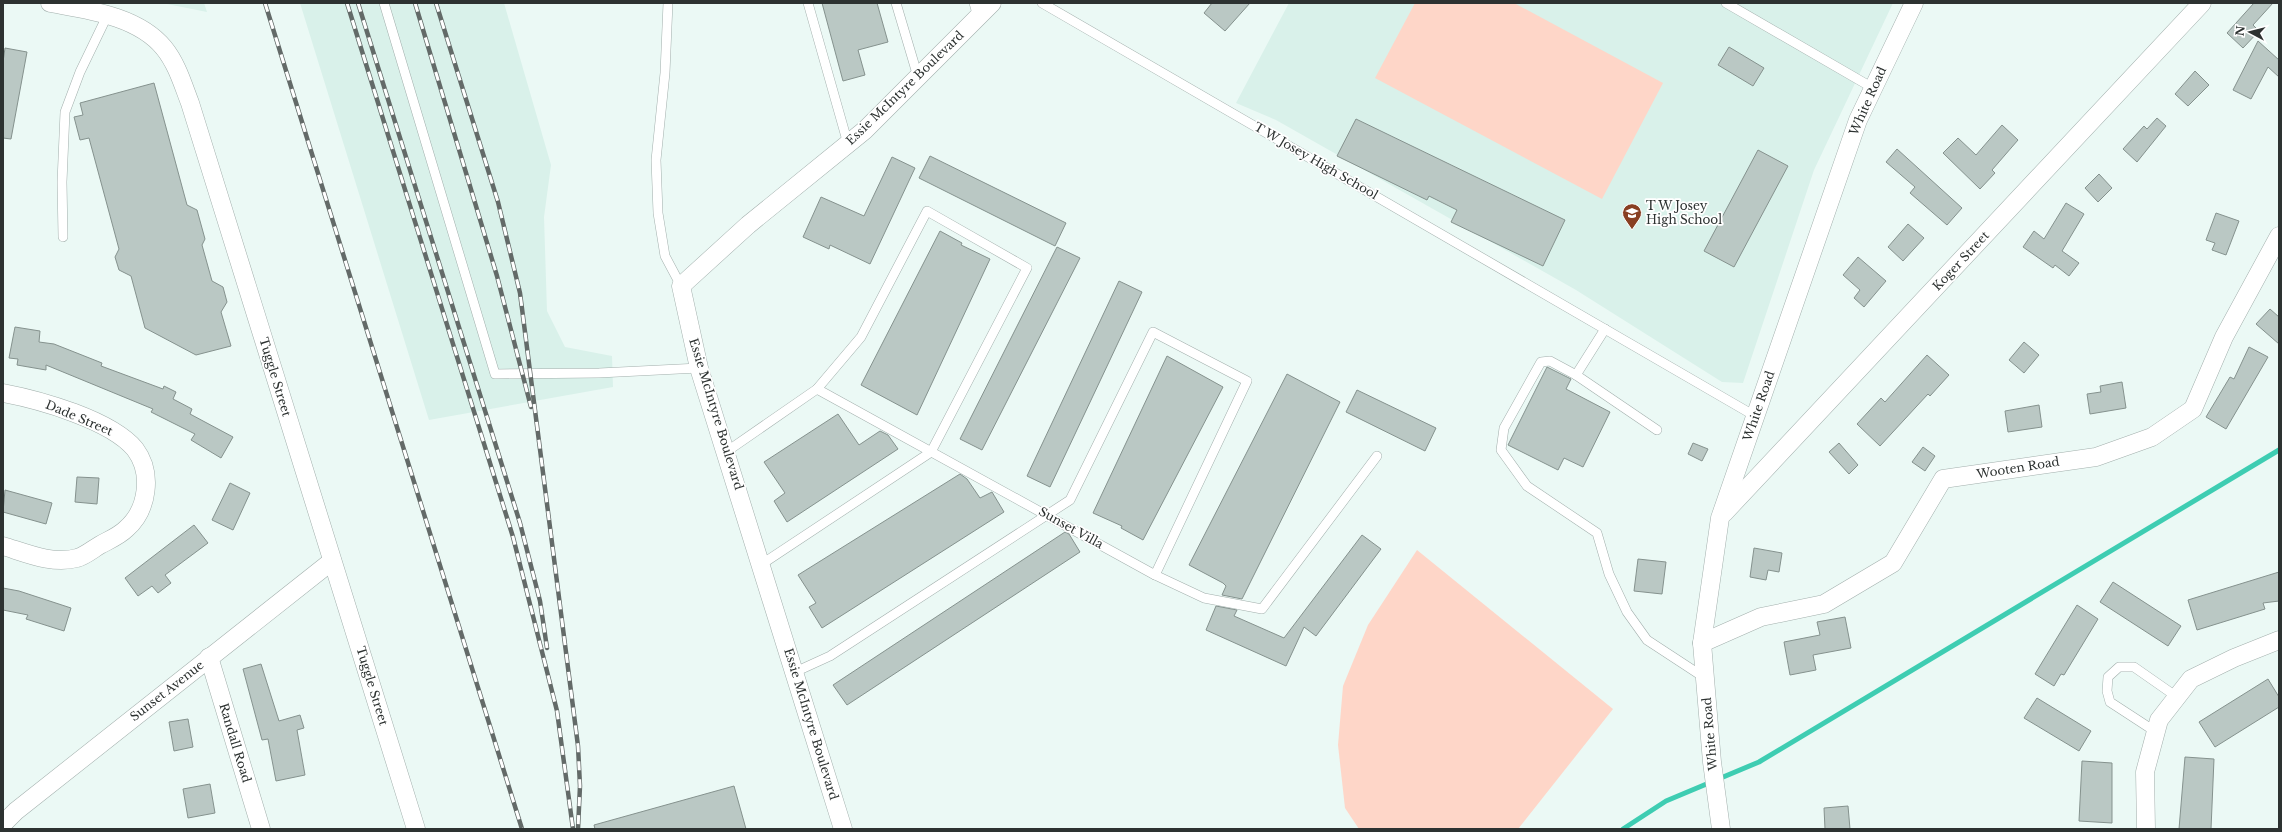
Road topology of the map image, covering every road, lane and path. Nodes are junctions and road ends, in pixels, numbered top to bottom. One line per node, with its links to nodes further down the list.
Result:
1 (50, 3): 12 (street, Tuggle Street)
2 (384, 3): 20 (lane)
3 (668, 3): 18 (lane)
4 (808, 3): 15 (lane)
5 (896, 3): 13 (lane)
6 (992, 3): 11 (street, Essie McIntyre Boulevard)
7 (1042, 3): 19 (lane, T W Josey High School)
8 (1726, 3): 14 (lane)
9 (1914, 3): 14 (street, White Road)
10 (2202, 3): 30 (street, Koger Street)
11 (976, 10): 13 (street, Essie McIntyre Boulevard)
12 (108, 14): 17 (lane); 32 (street, Tuggle Street)
13 (918, 76): 15 (street, Essie McIntyre Boulevard)
14 (1873, 88): 24 (street, White Road)
15 (848, 144): 18 (street, Essie McIntyre Boulevard)
16 (2279, 236): 36 (street, Wooten Road)
17 (63, 237)
18 (680, 286): 20 (street, Essie McIntyre Boulevard)
19 (1605, 329): 21 (lane); 24 (lane, T W Josey High School)
20 (699, 368): 26 (street, Essie McIntyre Boulevard)
21 (1576, 376): 25 (lane); 39 (lane)
22 (817, 389): 26 (lane); 27 (lane, Sunset Villa); 27 (lane)
23 (3, 393): 31 (street, Dade Street)
24 (1755, 416): 30 (street, White Road)
25 (1657, 430)
26 (726, 452): 33 (street, Essie McIntyre Boulevard)
27 (931, 452): 29 (lane, Sunset Villa); 33 (lane)
28 (1377, 456): 34 (lane, Sunset Villa)
29 (1048, 516): 34 (lane, Sunset Villa); 34 (lane); 38 (lane)
30 (1720, 518): 36 (street, White Road)
31 (3, 546)
32 (332, 561): 37 (street, Sunset Avenue); 44 (street, Tuggle Street)
33 (762, 564): 38 (street, Essie McIntyre Boulevard)
34 (1155, 574)
35 (2279, 640): 40 (street)
36 (1702, 643): 39 (street, White Road)
37 (210, 657): 42 (street, Sunset Avenue); 43 (street, Randall Road)
38 (795, 672): 45 (street, Essie McIntyre Boulevard)
39 (1705, 678): 46 (street, White Road)
40 (2177, 697): 41 (street); 41 (lane)
41 (2156, 732): 47 (street)
42 (3, 824)
43 (261, 829)
44 (416, 829)
45 (843, 829)
46 (1722, 829)
47 (2146, 829)

